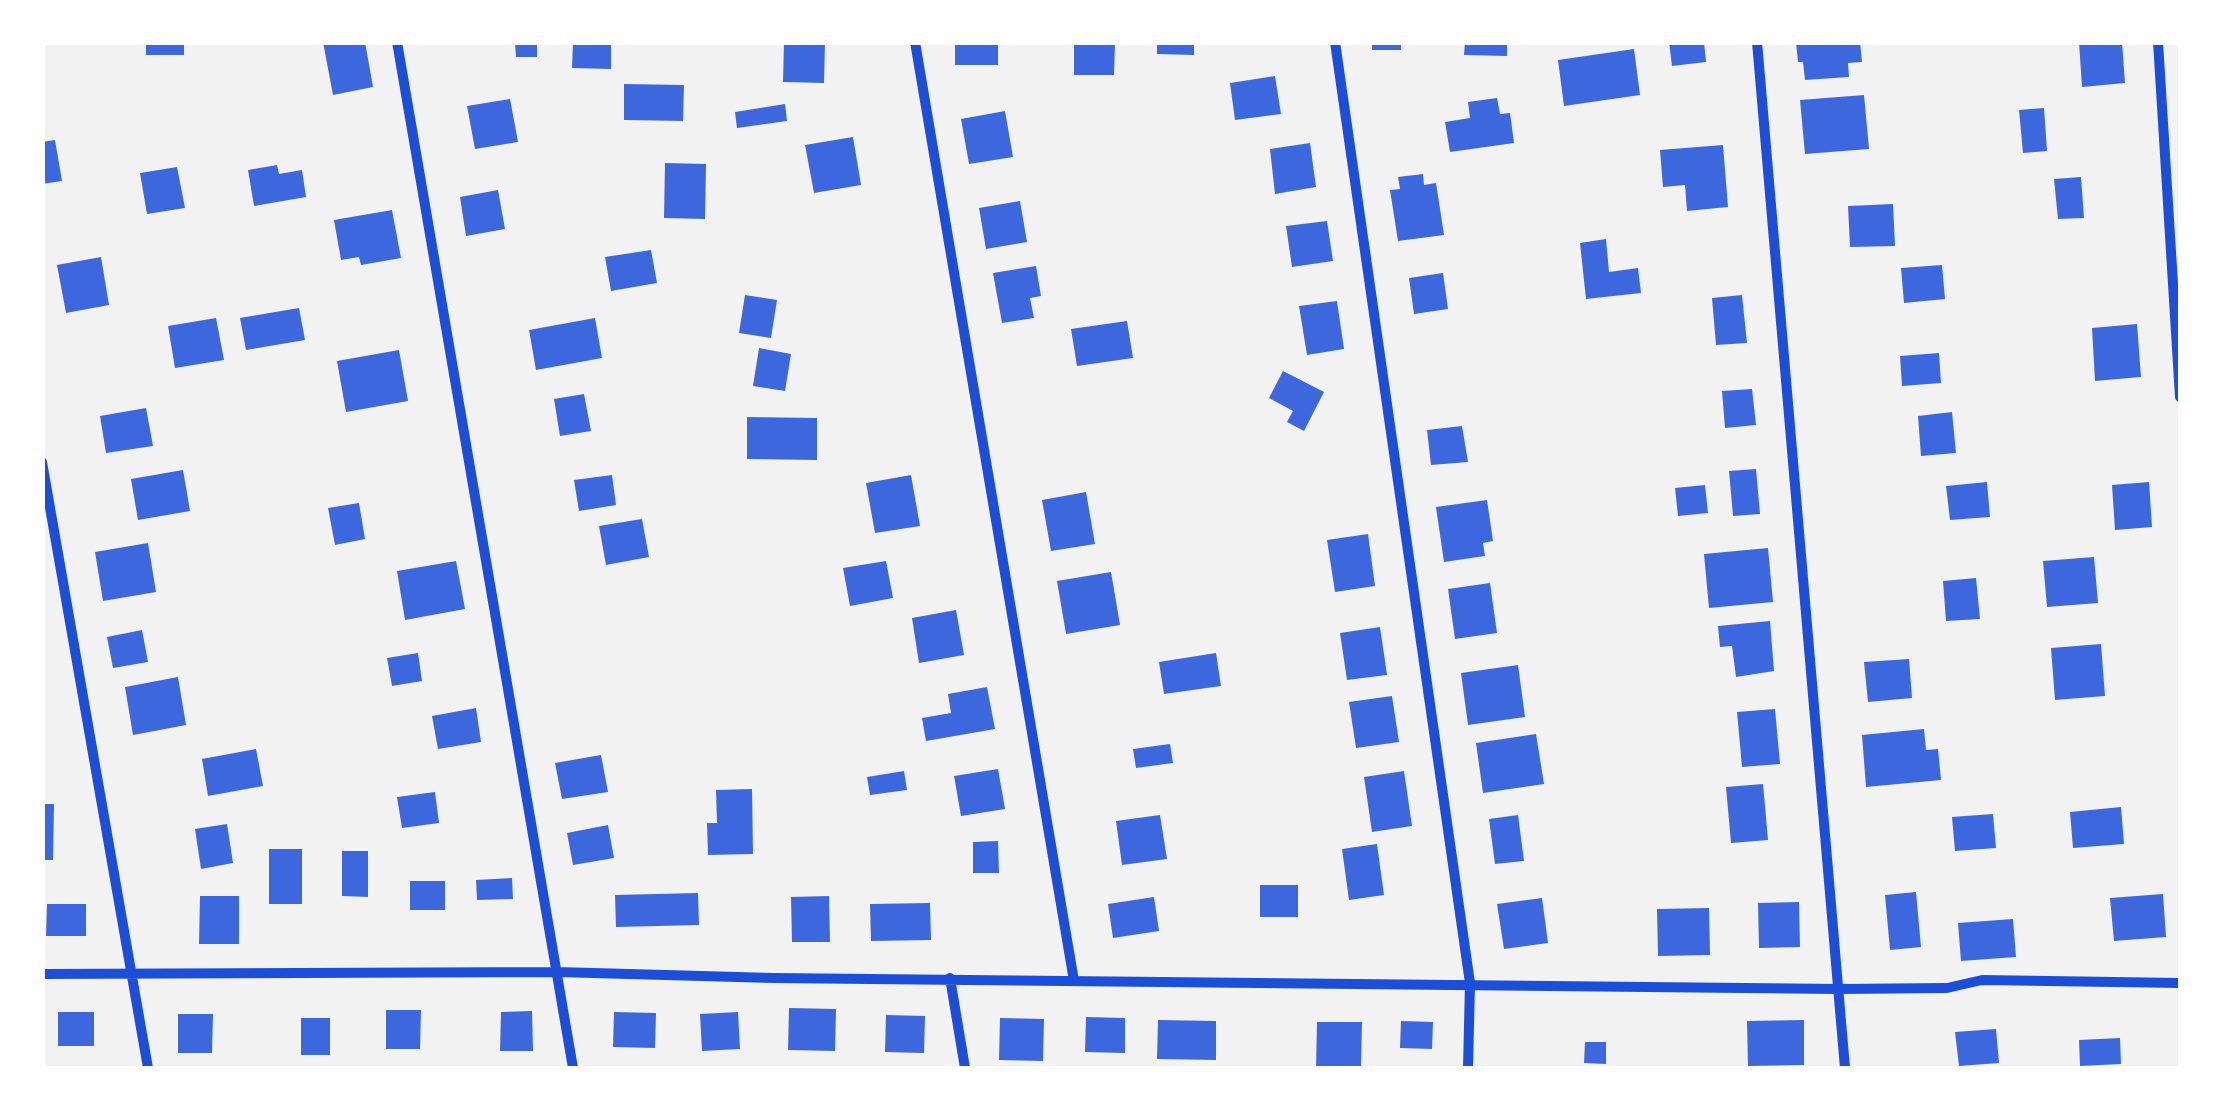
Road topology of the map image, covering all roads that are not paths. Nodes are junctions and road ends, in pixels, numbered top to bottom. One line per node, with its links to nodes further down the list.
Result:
1 (397, 42): 8 (street)
2 (915, 42): 12 (street)
3 (1335, 42): 13 (street)
4 (1758, 42): 15 (street)
5 (2158, 42): 6 (street)
6 (2180, 398)
7 (42, 462): 10 (street)
8 (557, 972): 10 (street); 11 (street); 17 (street)
9 (42, 974): 10 (street)
10 (131, 976): 16 (street)
11 (950, 978): 12 (street); 18 (street)
12 (1074, 980): 13 (street)
13 (1470, 982): 15 (street); 19 (street)
14 (2180, 983): 15 (street)
15 (1840, 989): 20 (street)
16 (148, 1068)
17 (573, 1068)
18 (965, 1068)
19 (1468, 1068)
20 (1846, 1068)

